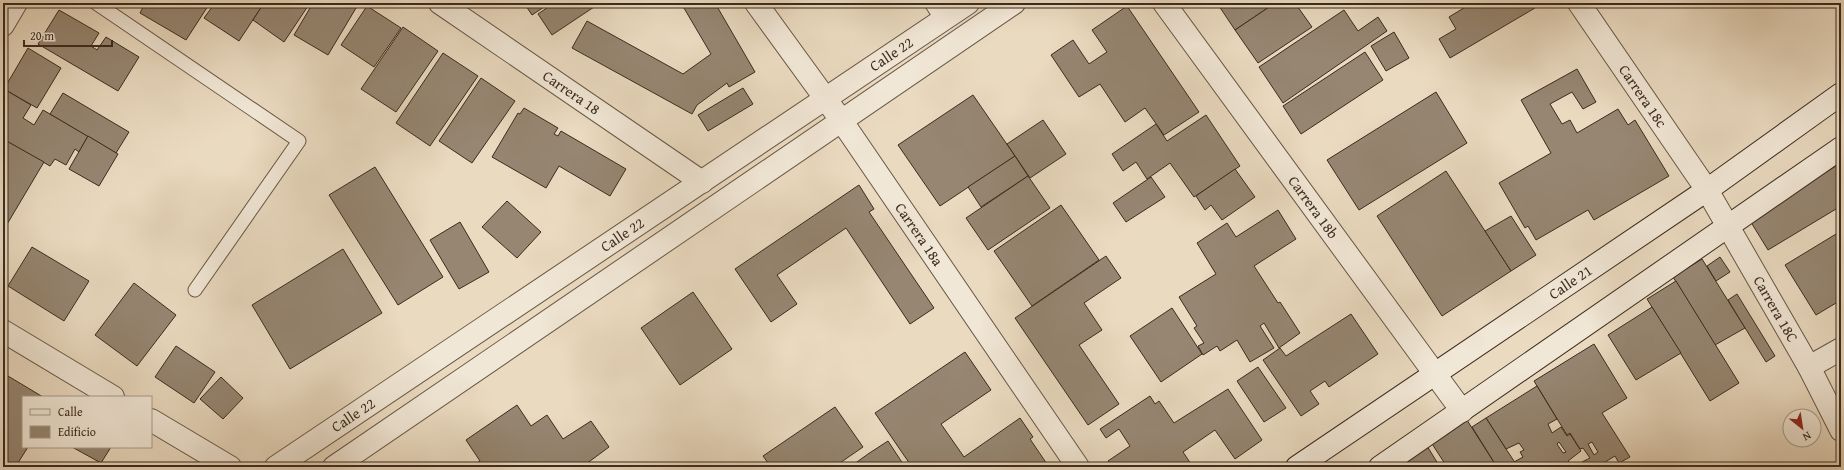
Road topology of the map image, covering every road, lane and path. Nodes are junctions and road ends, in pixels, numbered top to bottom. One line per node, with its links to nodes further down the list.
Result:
1 (16, 3): 10 (street)
2 (96, 3): 18 (lane)
3 (440, 3): 15 (street, Carrera 18)
4 (756, 3): 12 (street, Carrera 18a)
5 (968, 3): 9 (street, Calle 22)
6 (1014, 3): 13 (street, Calle 22)
7 (1164, 3): 22 (street, Carrera 18b)
8 (1579, 3): 16 (street, Carrera 18c)
9 (937, 12): 12 (street, Calle 22)
10 (3, 25)
11 (1841, 94): 16 (street, Calle 21)
12 (826, 99): 13 (street, Carrera 18a); 15 (street, Calle 22)
13 (841, 120): 29 (street, Calle 22); 30 (street, Carrera 18a)
14 (1841, 148): 17 (street)
15 (702, 182): 28 (street, Calle 22)
16 (1708, 190): 17 (street, Carrera 18C); 22 (street, Calle 21)
17 (1728, 226): 21 (street, Carrera 18C); 24 (street)
18 (195, 290)
19 (3, 332): 23 (street)
20 (1841, 349): 21 (street)
21 (1810, 368): 26 (street, Carrera 18C)
22 (1436, 374): 24 (street, Carrera 18b); 31 (street, Calle 21)
23 (111, 396)
24 (1462, 411): 32 (street)
25 (152, 421): 27 (street)
26 (1841, 430)
27 (230, 467)
28 (276, 467)
29 (334, 467)
30 (1078, 467)
31 (1297, 467)
32 (1380, 467)

